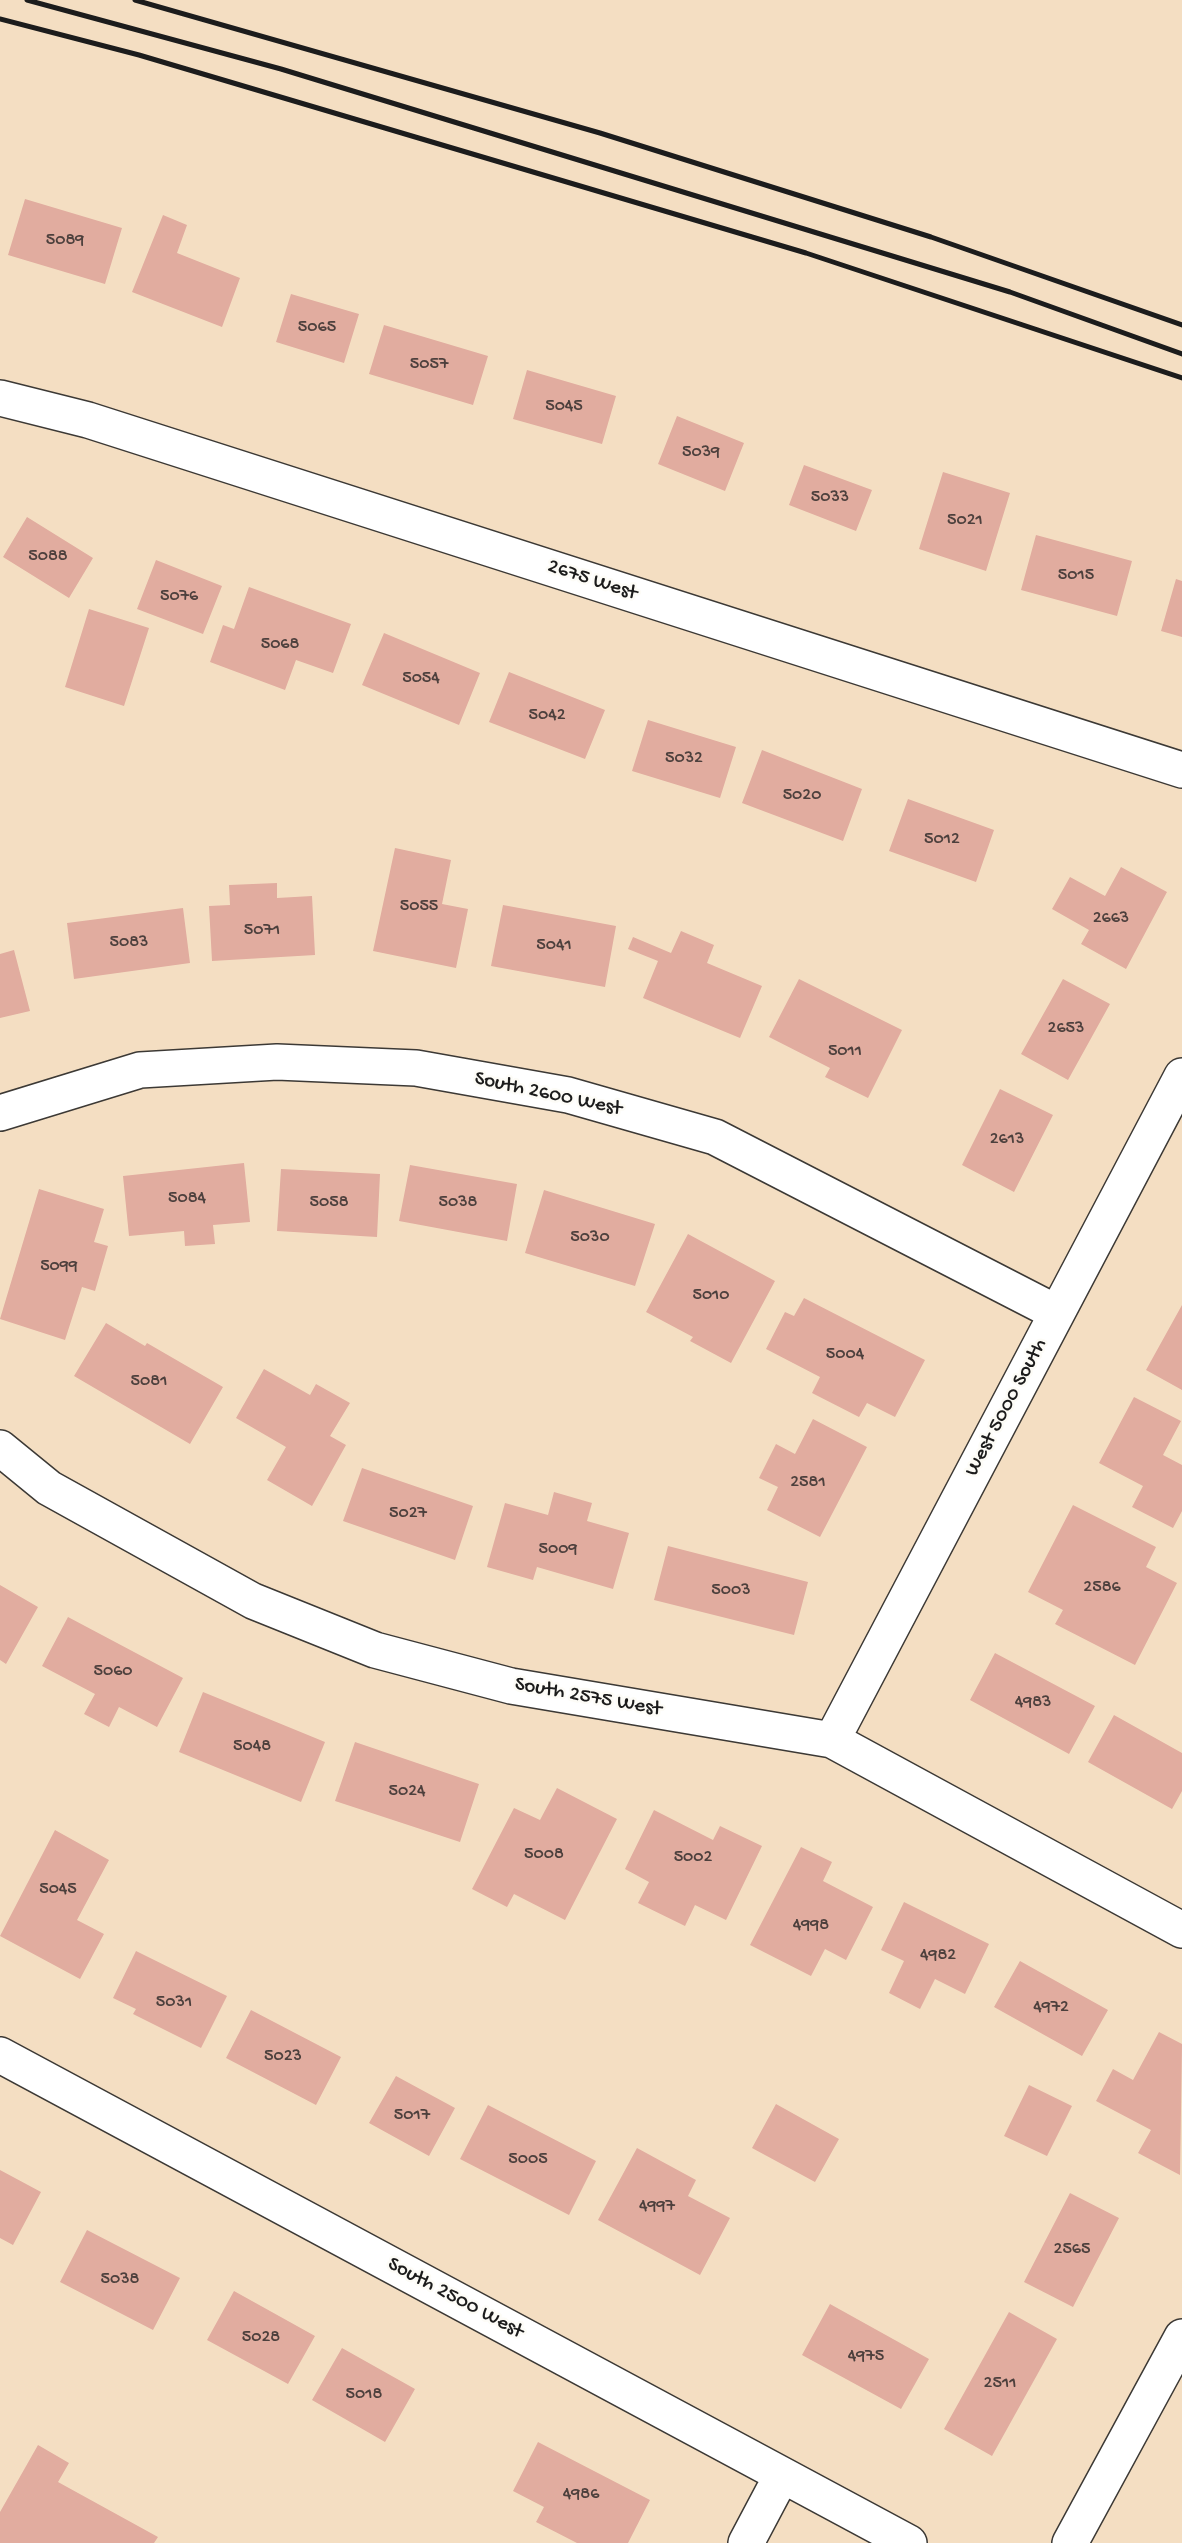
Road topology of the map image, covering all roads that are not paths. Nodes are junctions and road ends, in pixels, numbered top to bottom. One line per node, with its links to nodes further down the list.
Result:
1 (0, 398): 2 (street, 2675 West)
2 (1182, 770)
3 (1182, 1076): 5 (street, West 5000 South)
4 (0, 1113): 5 (street, South 2600 West)
5 (1057, 1313): 7 (street, West 5000 South)
6 (0, 1448): 7 (street, South 2575 West)
7 (832, 1740): 8 (street, South 2575 West)
8 (1182, 1930)
9 (0, 2054): 11 (street, South 2500 West)
10 (1182, 2337): 14 (street)
11 (782, 2474): 12 (street); 13 (street, South 2500 West)
12 (746, 2543)
13 (909, 2543)
14 (1070, 2543)

